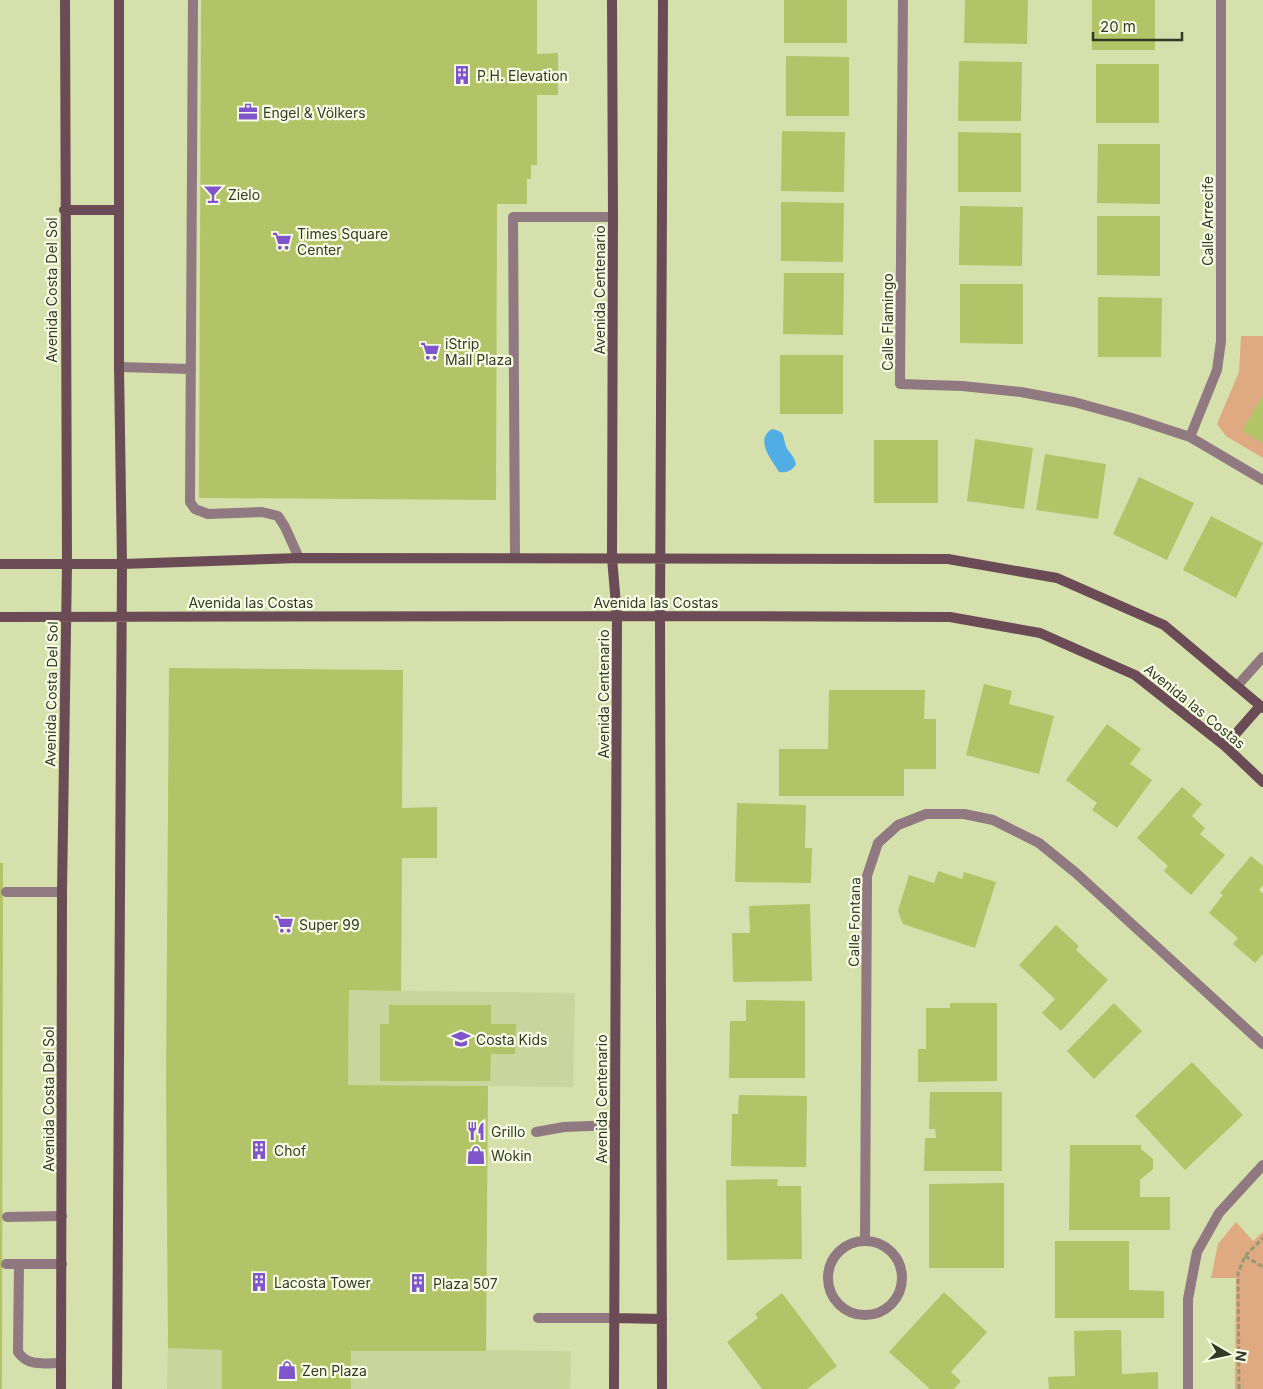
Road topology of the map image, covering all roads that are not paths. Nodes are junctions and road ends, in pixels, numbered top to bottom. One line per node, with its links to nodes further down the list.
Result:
1 (65, 0): 8 (street, Avenida Costa Del Sol)
2 (119, 0): 9 (street)
3 (193, 0): 12 (street)
4 (612, 0): 10 (street, Avenida Centenario)
5 (663, 0): 18 (street)
6 (902, 0): 13 (street, Calle Flamingo)
7 (1220, 0): 13 (street, Calle Arrecife)
8 (64, 210): 9 (street); 20 (street, Avenida Costa Del Sol)
9 (119, 210): 11 (street)
10 (613, 217): 16 (street); 17 (street, Avenida Centenario)
11 (119, 367): 12 (street); 21 (street)
12 (191, 369): 15 (street)
13 (1190, 437): 14 (street, Calle Flamingo)
14 (1263, 480)
15 (299, 558): 16 (street); 21 (street)
16 (514, 558): 17 (street)
17 (612, 558): 18 (street); 24 (street, Avenida Centenario)
18 (660, 558): 25 (street); 28 (street)
19 (0, 564): 20 (street)
20 (67, 564): 21 (street); 22 (street, Avenida Costa Del Sol)
21 (122, 564): 23 (street)
22 (65, 616): 23 (street, Avenida las Costas); 26 (street, Avenida las Costas); 33 (street, Avenida Costa Del Sol)
23 (122, 616): 24 (street, Avenida las Costas); 49 (street)
24 (617, 616): 25 (street, Avenida las Costas); 35 (street, Avenida Centenario)
25 (660, 616): 30 (street, Avenida las Costas); 46 (street)
26 (0, 617)
27 (1263, 657): 28 (street)
28 (1237, 686): 29 (street)
29 (1262, 707): 30 (street)
30 (1226, 746): 31 (street, Avenida las Costas)
31 (1263, 782)
32 (6, 892): 33 (street)
33 (62, 892): 38 (street, Avenida Costa Del Sol)
34 (1263, 1044): 40 (street, Calle Fontana)
35 (615, 1125): 36 (street); 45 (street, Avenida Centenario)
36 (536, 1132)
37 (1263, 1165): 52 (street)
38 (62, 1216): 39 (street); 43 (street, Avenida Costa Del Sol)
39 (7, 1217)
40 (865, 1241): 40 (street)
41 (6, 1264): 42 (street)
42 (18, 1264): 43 (street); 47 (street)
43 (62, 1264): 47 (street, Avenida Costa Del Sol)
44 (538, 1318): 45 (street)
45 (614, 1318): 46 (street); 50 (street, Avenida Centenario)
46 (662, 1319): 51 (street)
47 (61, 1363): 48 (street, Avenida Costa Del Sol)
48 (61, 1389)
49 (117, 1389)
50 (614, 1389)
51 (662, 1389)
52 (1188, 1389)

